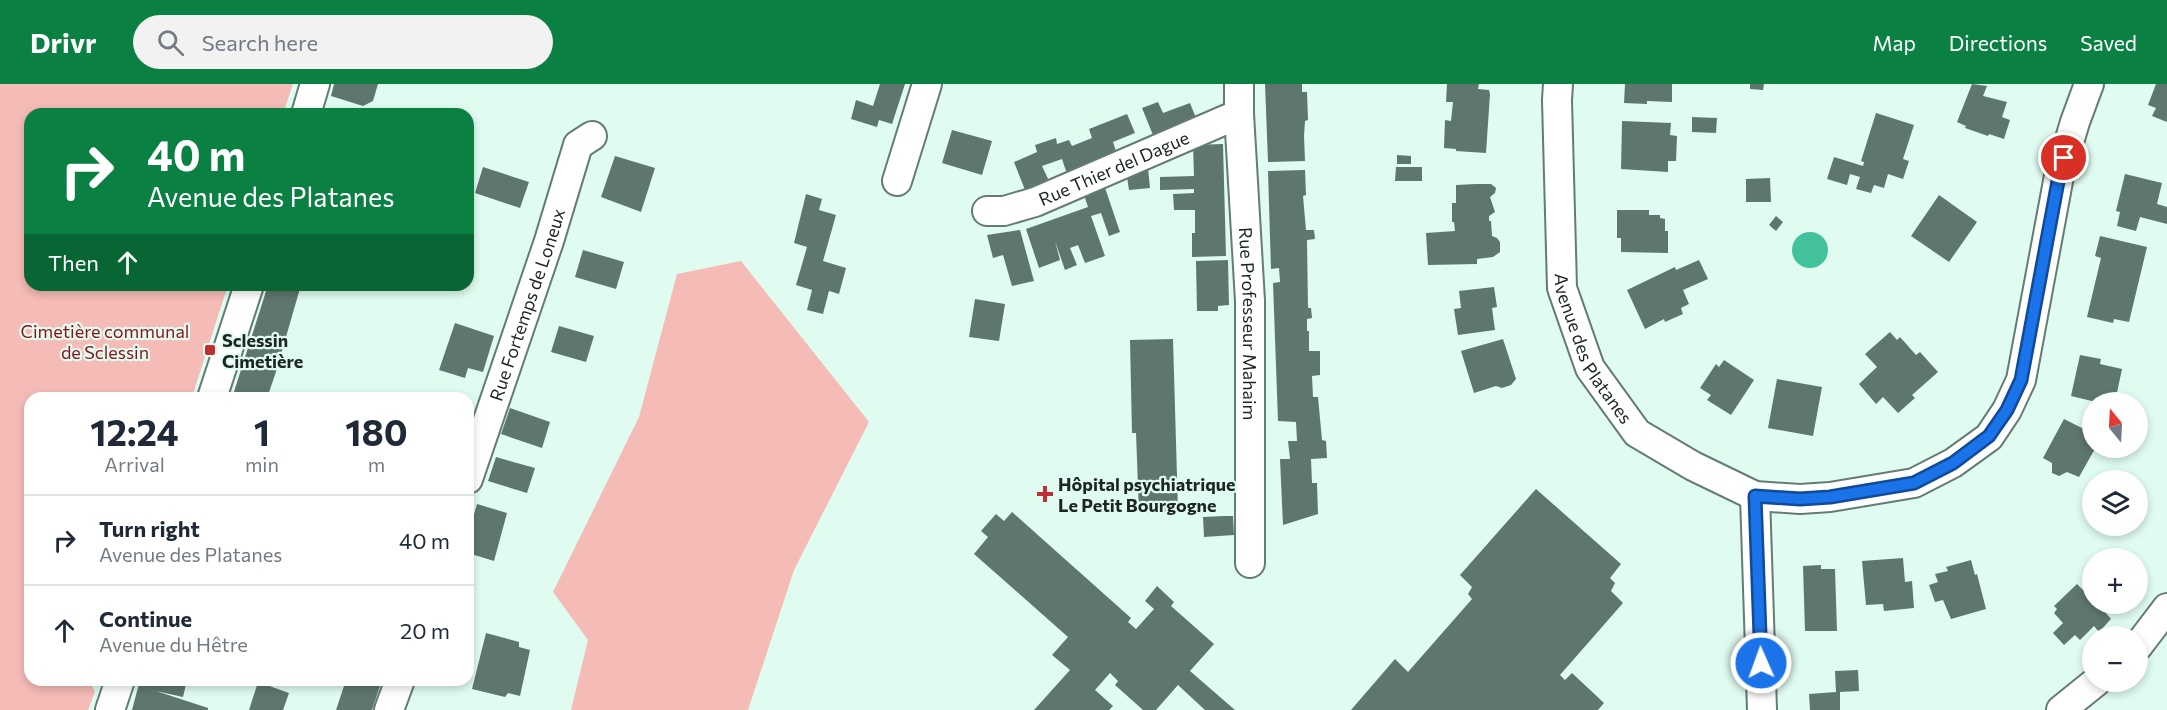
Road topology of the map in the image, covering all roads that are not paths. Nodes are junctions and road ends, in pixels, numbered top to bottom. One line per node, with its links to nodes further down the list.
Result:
1 (315, 84): 6 (street)
2 (927, 84): 9 (street)
3 (1239, 84): 7 (street, Rue Professeur Mahaim)
4 (1558, 84): 14 (street, Avenue des Platanes)
5 (2089, 84): 14 (street, Avenue des Platanes)
6 (308, 108)
7 (1239, 114): 10 (street, Rue Thier del Dague); 15 (street, Rue Professeur Mahaim)
8 (592, 136): 13 (street, Rue Fortemps de Loneux)
9 (897, 181)
10 (987, 211)
11 (247, 291): 12 (street)
12 (214, 392)
13 (474, 461)
14 (1755, 496): 23 (street)
15 (1250, 563)
16 (2167, 608): 17 (street)
17 (2148, 633)
18 (118, 686): 21 (street)
19 (398, 686): 22 (street)
20 (2083, 692): 24 (street)
21 (110, 710)
22 (389, 710)
23 (1762, 710)
24 (2061, 710)

